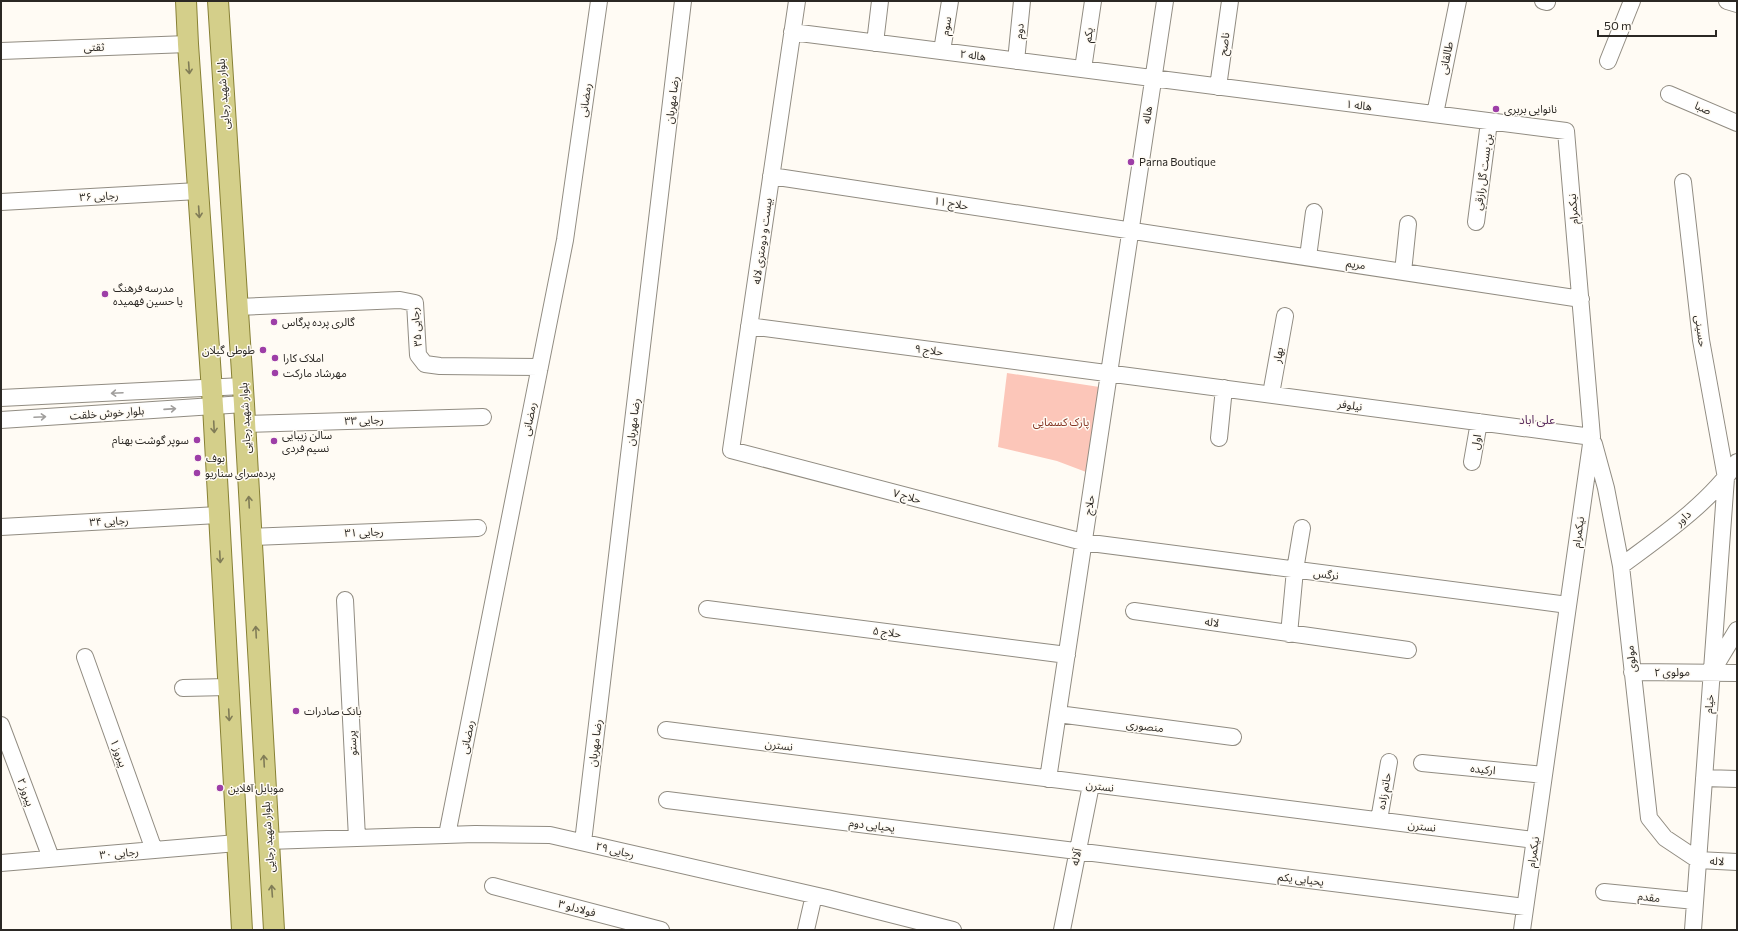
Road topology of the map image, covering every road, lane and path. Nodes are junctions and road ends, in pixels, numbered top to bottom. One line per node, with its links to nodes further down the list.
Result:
1 (186, 1): 18 (main road)
2 (218, 1): 42 (main road, بلوار شهید رجایی)
3 (599, 1): 45 (street, رمضانی)
4 (683, 1): 100 (street, رضا مهربان)
5 (797, 1): 16 (street, بیست و دومتری لاله)
6 (880, 1): 17 (street)
7 (950, 1): 20 (street, سوم)
8 (1022, 1): 21 (street, دوم)
9 (1093, 1): 23 (street, یکم)
10 (1165, 1): 24 (street, هاله)
11 (1230, 1): 25 (street, ناصح)
12 (1458, 1): 27 (street, طالقانی)
13 (1632, 1): 22 (street)
14 (1728, 1): 15 (street)
15 (1737, 4)
16 (792, 32): 17 (street, هاله ۲); 31 (street, بیست و دومتری لاله)
17 (875, 43): 20 (street, هاله ۲)
18 (188, 44): 19 (street, ثقتی); 33 (main road, one-way to 33)
19 (1, 51)
20 (942, 51): 21 (street, هاله ۲)
21 (1016, 61): 23 (street, هاله ۲)
22 (1608, 61)
23 (1083, 69): 24 (street, هاله ۲)
24 (1153, 78): 25 (street, هاله ۱); 38 (street, هاله)
25 (1218, 87): 27 (street, هاله ۱)
26 (1669, 94): 29 (street, صبا)
27 (1435, 114): 28 (street, هاله ۱)
28 (1489, 122): 30 (street, هاله ۱); 36 (street, بن بست گل رازقي)
29 (1737, 123)
30 (1566, 131): 41 (street, نیکمرام)
31 (771, 176): 38 (street, حلاج ۱۱); 44 (street, بیست و دومتری لاله)
32 (1683, 182): 60 (street, حسینی)
33 (198, 191): 34 (street, رجایی ۳۶); 49 (main road, one-way to 49)
34 (1, 202)
35 (1314, 212): 39 (street)
36 (1476, 222)
37 (1408, 224): 40 (street)
38 (1130, 230): 39 (street, مریم); 46 (street, حلاج)
39 (1308, 257): 40 (street, مریم)
40 (1403, 272): 41 (street, مریم)
41 (1581, 298): 55 (street, نیکمرام)
42 (237, 307): 45 (street, رجایی ۳۵); 51 (main road, بلوار شهید رجایی)
43 (1285, 316): 48 (street, بهار)
44 (749, 326): 46 (street, حلاج ۹); 57 (street, بیست و دومتری لاله)
45 (540, 367): 96 (street, رمضانی)
46 (1109, 373): 47 (street, نیلوفر); 66 (street, حلاج)
47 (1224, 388): 48 (street, نیلوفر); 56 (street)
48 (1271, 394): 54 (street, نیلوفر)
49 (212, 397): 50 (street, بلوار خوش خلقت, one-way to 50); 51 (street, رجایی ۳۳); 53 (street, بلوار خوش خلقت, one-way to 49); 61 (main road, one-way to 61)
50 (1, 398)
51 (244, 405): 52 (street, رجایی ۳۳); 65 (main road, بلوار شهید رجایی, one-way to 51)
52 (483, 417)
53 (1, 420)
54 (1479, 422): 55 (street, نیلوفر); 58 (street, اول)
55 (1592, 437): 67 (street, مولوی); 70 (street, نیکمرام)
56 (1219, 438)
57 (731, 450): 66 (street, حلاج ۷)
58 (1472, 462)
59 (1737, 462): 60 (street, داور)
60 (1726, 478): 67 (street, داور); 79 (street, خیام)
61 (218, 515): 62 (street, رجایی ۳۴); 81 (main road, one-way to 81)
62 (1, 527)
63 (478, 528): 65 (street, رجایی ۳۱)
64 (1302, 528): 68 (street)
65 (251, 537): 99 (main road, بلوار شهید رجایی, one-way to 65)
66 (1083, 542): 68 (street, نرگس); 76 (street, حلاج)
67 (1620, 566): 78 (street, مولوی)
68 (1295, 570): 70 (street, نرگس); 74 (street)
69 (346, 600): 97 (street, پرستو)
70 (1568, 605): 89 (street, نیکمرام)
71 (707, 609): 76 (street, حلاج ۵)
72 (1134, 611): 74 (street, لاله)
73 (1737, 630): 79 (street)
74 (1289, 634): 75 (street, لاله)
75 (1408, 650)
76 (1067, 654): 83 (street, حلاج)
77 (85, 657): 102 (street, پیروز ۱)
78 (1632, 672): 79 (street, مولوی ۲); 105 (street, مولوی)
79 (1712, 672): 80 (street, مولوی ۲); 90 (street, خیام)
80 (1737, 673)
81 (228, 687): 82 (street); 101 (main road, one-way to 101)
82 (183, 688)
83 (1058, 714): 86 (street, منصوری); 91 (street, حلاج)
84 (1, 725): 104 (street, پیروز ۲)
85 (666, 730): 91 (street, نسترن)
86 (1233, 737)
87 (1389, 762): 95 (street, حاتم زاده)
88 (1422, 763): 89 (street, ارکیده)
89 (1544, 775): 98 (street, نیکمرام)
90 (1704, 778): 92 (street); 105 (street, خیام)
91 (1048, 779): 93 (street, نسترن)
92 (1737, 779)
93 (1091, 785): 95 (street, نسترن); 103 (street, آلاله)
94 (667, 800): 103 (street, یحیایی دوم)
95 (1379, 820): 98 (street, نسترن)
96 (447, 835): 97 (street, رجایی ۲۹); 100 (street, رجایی ۲۹)
97 (357, 838): 99 (street, رجایی ۲۹)
98 (1534, 840): 112 (street, نیکمرام)
99 (268, 841): 114 (main road, بلوار شهید رجایی, one-way to 99)
100 (583, 842): 110 (street, رجایی ۲۹)
101 (237, 843): 102 (street, رجایی ۳۰); 113 (main road)
102 (154, 850): 104 (street, رجایی ۳۰)
103 (1077, 851): 112 (street, یحیایی یکم); 118 (street, آلاله)
104 (50, 858): 107 (street, رجایی ۳۰)
105 (1698, 860): 106 (street, لاله); 111 (street, خیام)
106 (1737, 862)
107 (1, 863)
108 (493, 886): 115 (street, فولادلو ۳)
109 (1604, 892): 111 (street, مقدم)
110 (814, 895): 116 (street); 117 (street, رجایی ۲۹)
111 (1695, 902): 120 (street, خیام)
112 (1525, 907): 119 (street, نیکمرام)
113 (242, 930)
114 (274, 930)
115 (661, 930)
116 (806, 930)
117 (953, 930)
118 (1062, 930)
119 (1522, 930)
120 (1693, 930)

